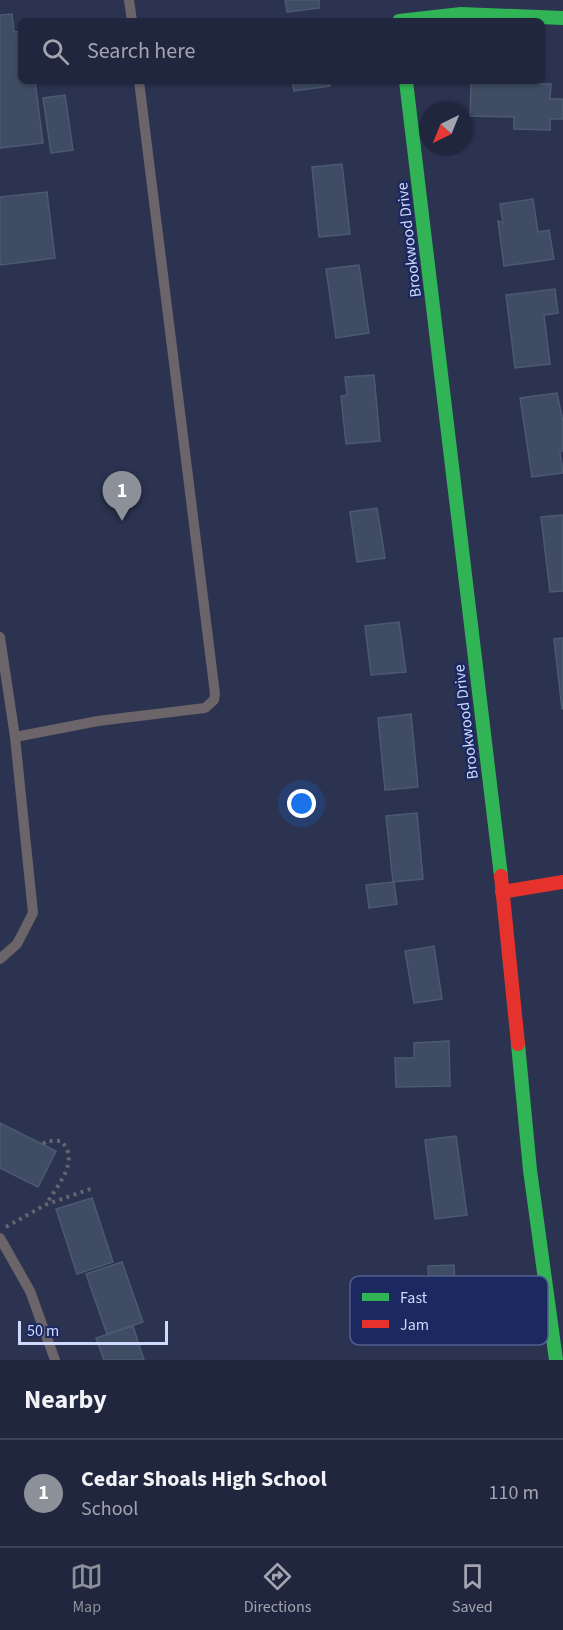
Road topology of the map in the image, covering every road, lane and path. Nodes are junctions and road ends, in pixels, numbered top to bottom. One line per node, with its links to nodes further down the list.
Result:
1 (129, 0): 3 (lane)
2 (399, 17): 4 (street)
3 (132, 18)
4 (563, 18)
5 (139, 84): 8 (lane)
6 (406, 84): 10 (street, Brookwood Drive)
7 (0, 637): 8 (lane)
8 (15, 737): 11 (lane)
9 (563, 882): 10 (street)
10 (502, 892): 17 (street, Brookwood Drive)
11 (0, 959)
12 (44, 1144): 14 (path)
13 (93, 1188): 14 (path)
14 (45, 1205): 15 (path)
15 (0, 1230)
16 (0, 1238): 19 (lane)
17 (545, 1276)
18 (548, 1302): 20 (street, Brookwood Drive)
19 (55, 1360)
20 (556, 1360)

